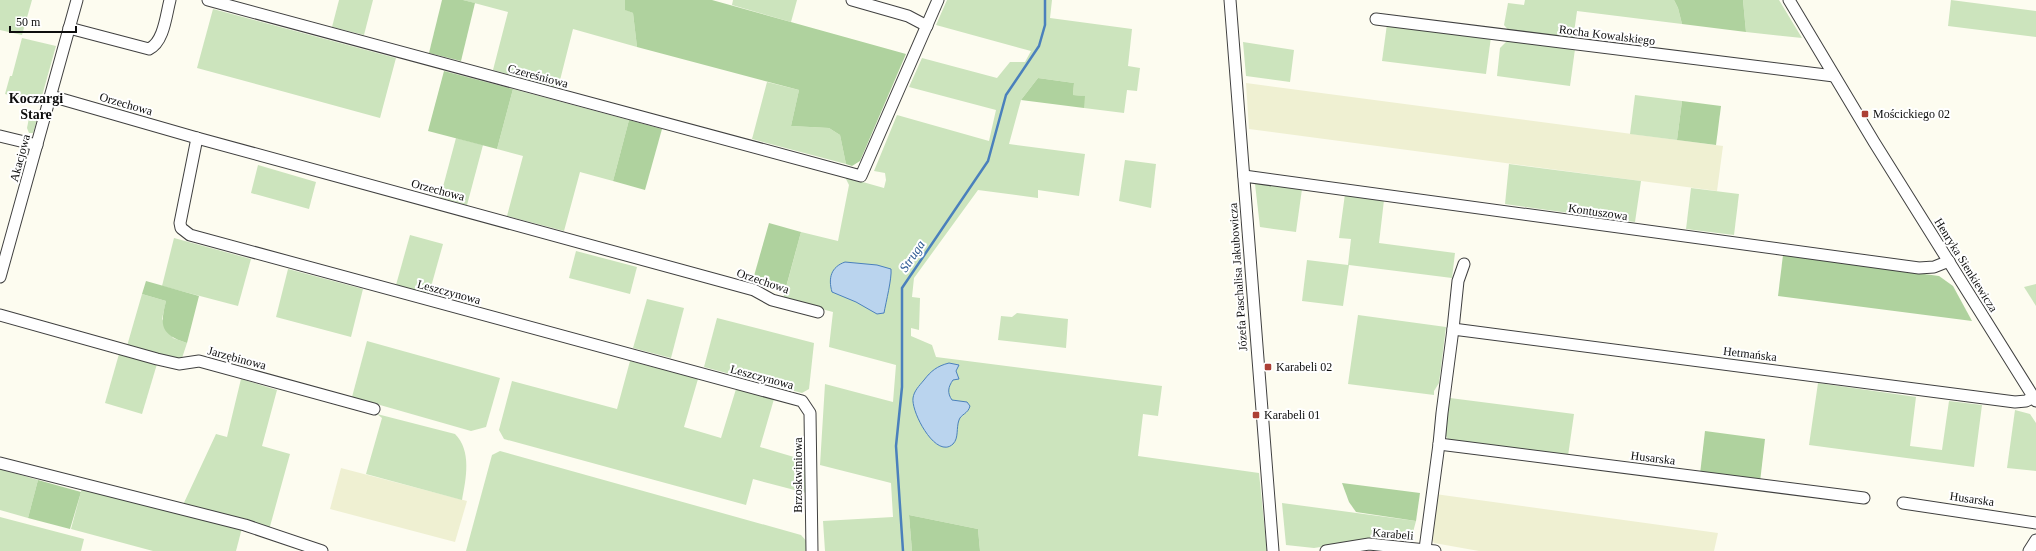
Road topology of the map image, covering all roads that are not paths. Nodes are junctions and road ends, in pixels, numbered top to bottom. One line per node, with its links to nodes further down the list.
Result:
1 (77, 0): 10 (street, Akacjowa)
2 (170, 0): 10 (street)
3 (208, 0): 9 (street, Czereśniowa)
4 (852, 0): 9 (street)
5 (938, 0): 9 (street)
6 (1230, 0): 16 (street, Józefa Paschalisa Jakubowicza)
7 (1789, 0): 11 (street, Henryka Sienkiewicza)
8 (1376, 19): 11 (street, Rocha Kowalskiego)
9 (927, 26)
10 (69, 28): 12 (street, Akacjowa)
11 (1834, 76): 17 (street, Henryka Sienkiewicza)
12 (51, 96): 14 (street, Orzechowa); 15 (street, Akacjowa)
13 (0, 136): 15 (street)
14 (197, 138): 20 (street, Orzechowa); 24 (street, Leszczynowa)
15 (37, 145): 19 (street, Akacjowa)
16 (1244, 176): 17 (street, Kontuszowa); 35 (street, Józefa Paschalisa Jakubowicza)
17 (1948, 262): 23 (street, Henryka Sienkiewicza)
18 (1464, 264): 22 (street)
19 (0, 277)
20 (818, 312)
21 (0, 315): 25 (street, Jarzębinowa)
22 (1458, 329): 23 (street, Hetmańska); 26 (street)
23 (2035, 399)
24 (802, 401): 34 (street, Brzoskwiniowa)
25 (374, 409)
26 (1439, 444): 28 (street, Husarska); 33 (street)
27 (0, 463): 32 (street)
28 (1864, 498)
29 (1903, 503): 30 (street, Husarska)
30 (2036, 523)
31 (2036, 540): 37 (street)
32 (318, 550)
33 (1430, 550): 36 (street, Karabeli)
34 (812, 551)
35 (1273, 551)
36 (1326, 551)
37 (2029, 551)

